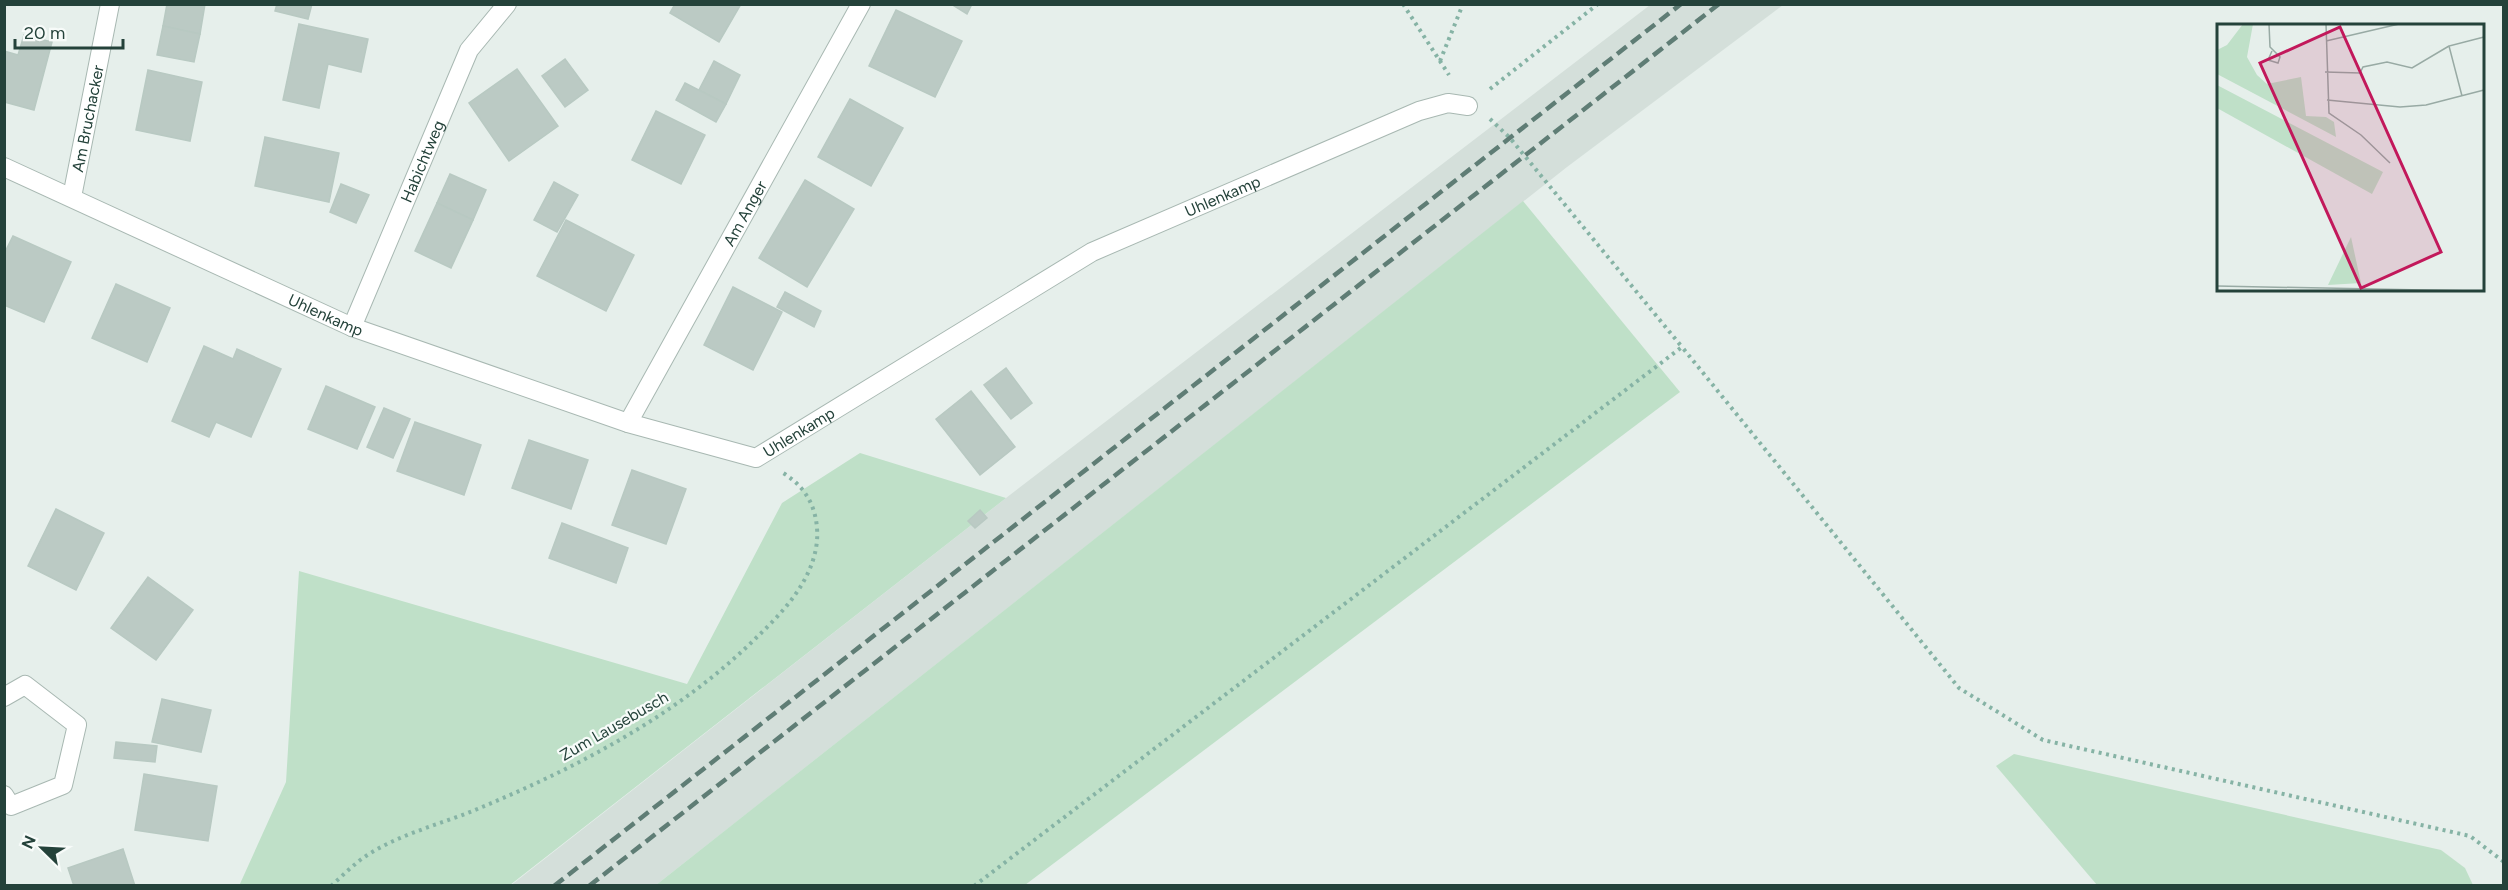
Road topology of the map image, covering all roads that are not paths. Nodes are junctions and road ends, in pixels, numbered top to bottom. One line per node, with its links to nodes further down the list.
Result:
1 (110, 4): 6 (street, Am Bruchacker)
2 (507, 4): 7 (street, Habichtweg)
3 (861, 4): 8 (street, Am Anger)
4 (1468, 106): 8 (street, Uhlenkamp)
5 (4, 167): 6 (street, Uhlenkamp)
6 (72, 197): 7 (street, Uhlenkamp)
7 (352, 327): 8 (street, Uhlenkamp)
8 (628, 423)
9 (4, 698): 10 (street)
10 (4, 795)

